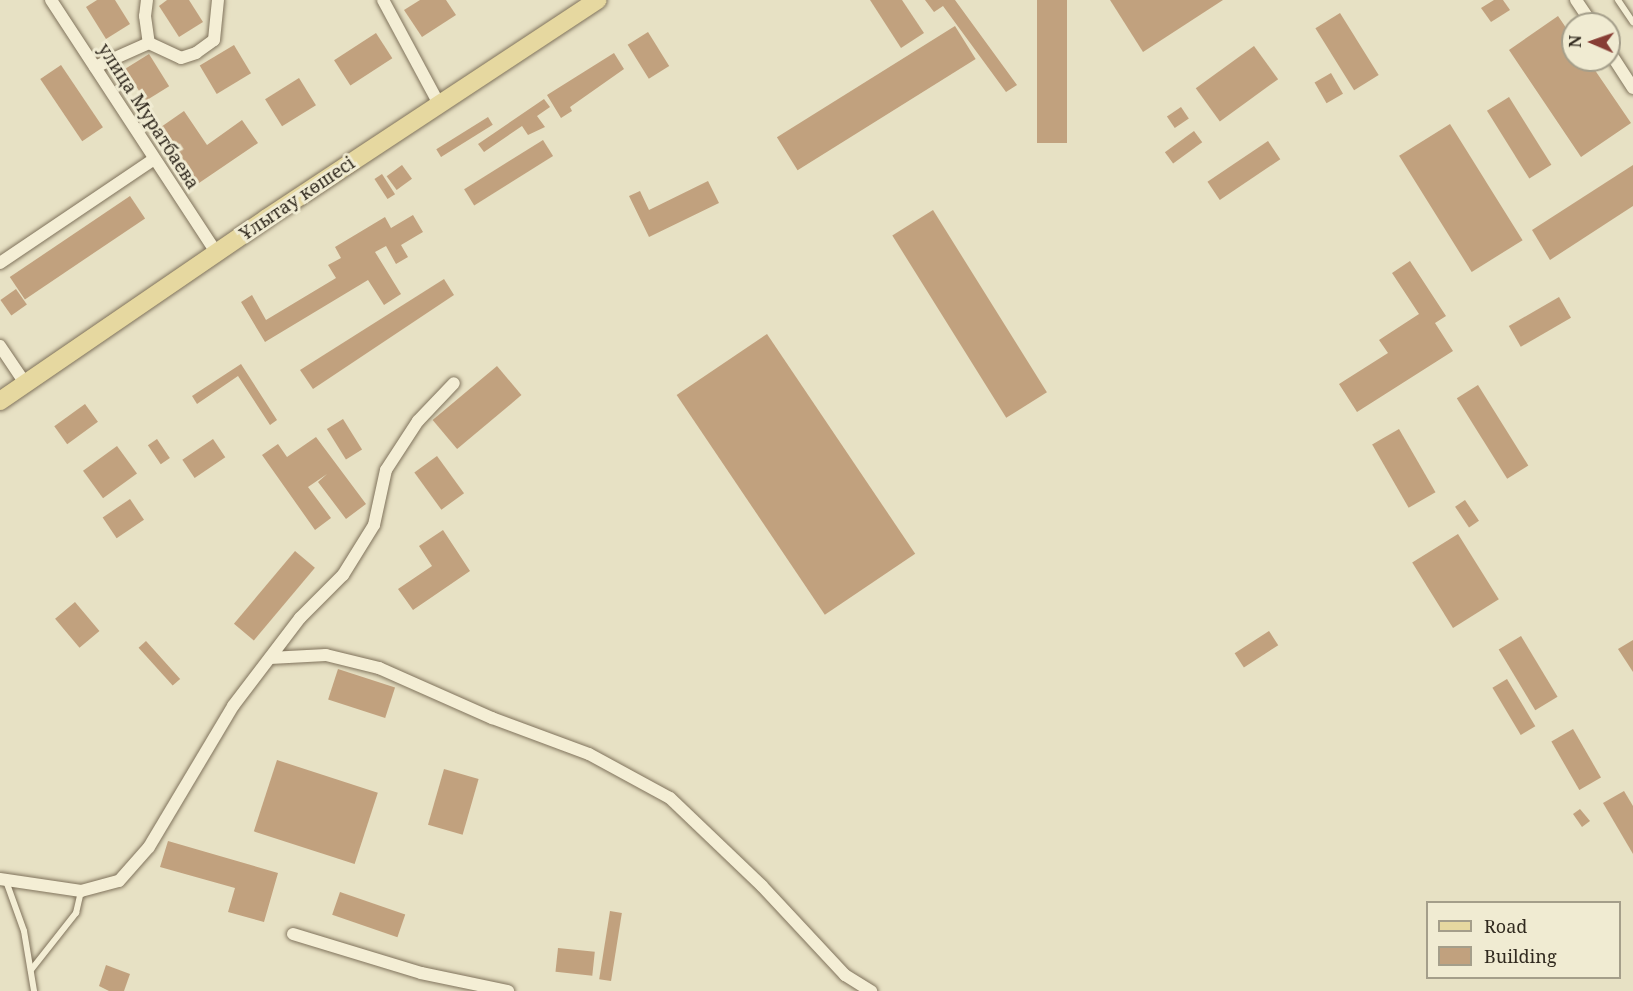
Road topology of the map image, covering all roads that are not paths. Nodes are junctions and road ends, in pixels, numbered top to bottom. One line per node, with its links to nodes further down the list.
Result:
1 (51, 0): 9 (street, улица Муратбаева)
2 (147, 0): 8 (street)
3 (216, 0): 8 (street)
4 (383, 0): 12 (street)
5 (596, 0): 12 (main road, Ұлытау көшесі)
6 (1618, 0): 7 (lane)
7 (1633, 22)
8 (149, 43): 9 (street)
9 (95, 67): 13 (street, улица Муратбаева)
10 (1621, 70): 11 (street)
11 (1633, 88)
12 (439, 104): 14 (main road, Ұлытау көшесі)
13 (154, 159): 14 (street, улица Муратбаева); 15 (street)
14 (216, 252): 17 (main road, Ұлытау көшесі)
15 (0, 263)
16 (0, 346): 17 (street)
17 (25, 383): 19 (main road, Ұлытау көшесі)
18 (454, 383): 20 (street)
19 (0, 401)
20 (270, 658): 22 (street); 27 (street)
21 (3, 880): 22 (street); 24 (lane)
22 (81, 891): 24 (lane)
23 (293, 934): 26 (street)
24 (31, 970): 25 (lane)
25 (34, 991)
26 (508, 991)
27 (871, 991)

